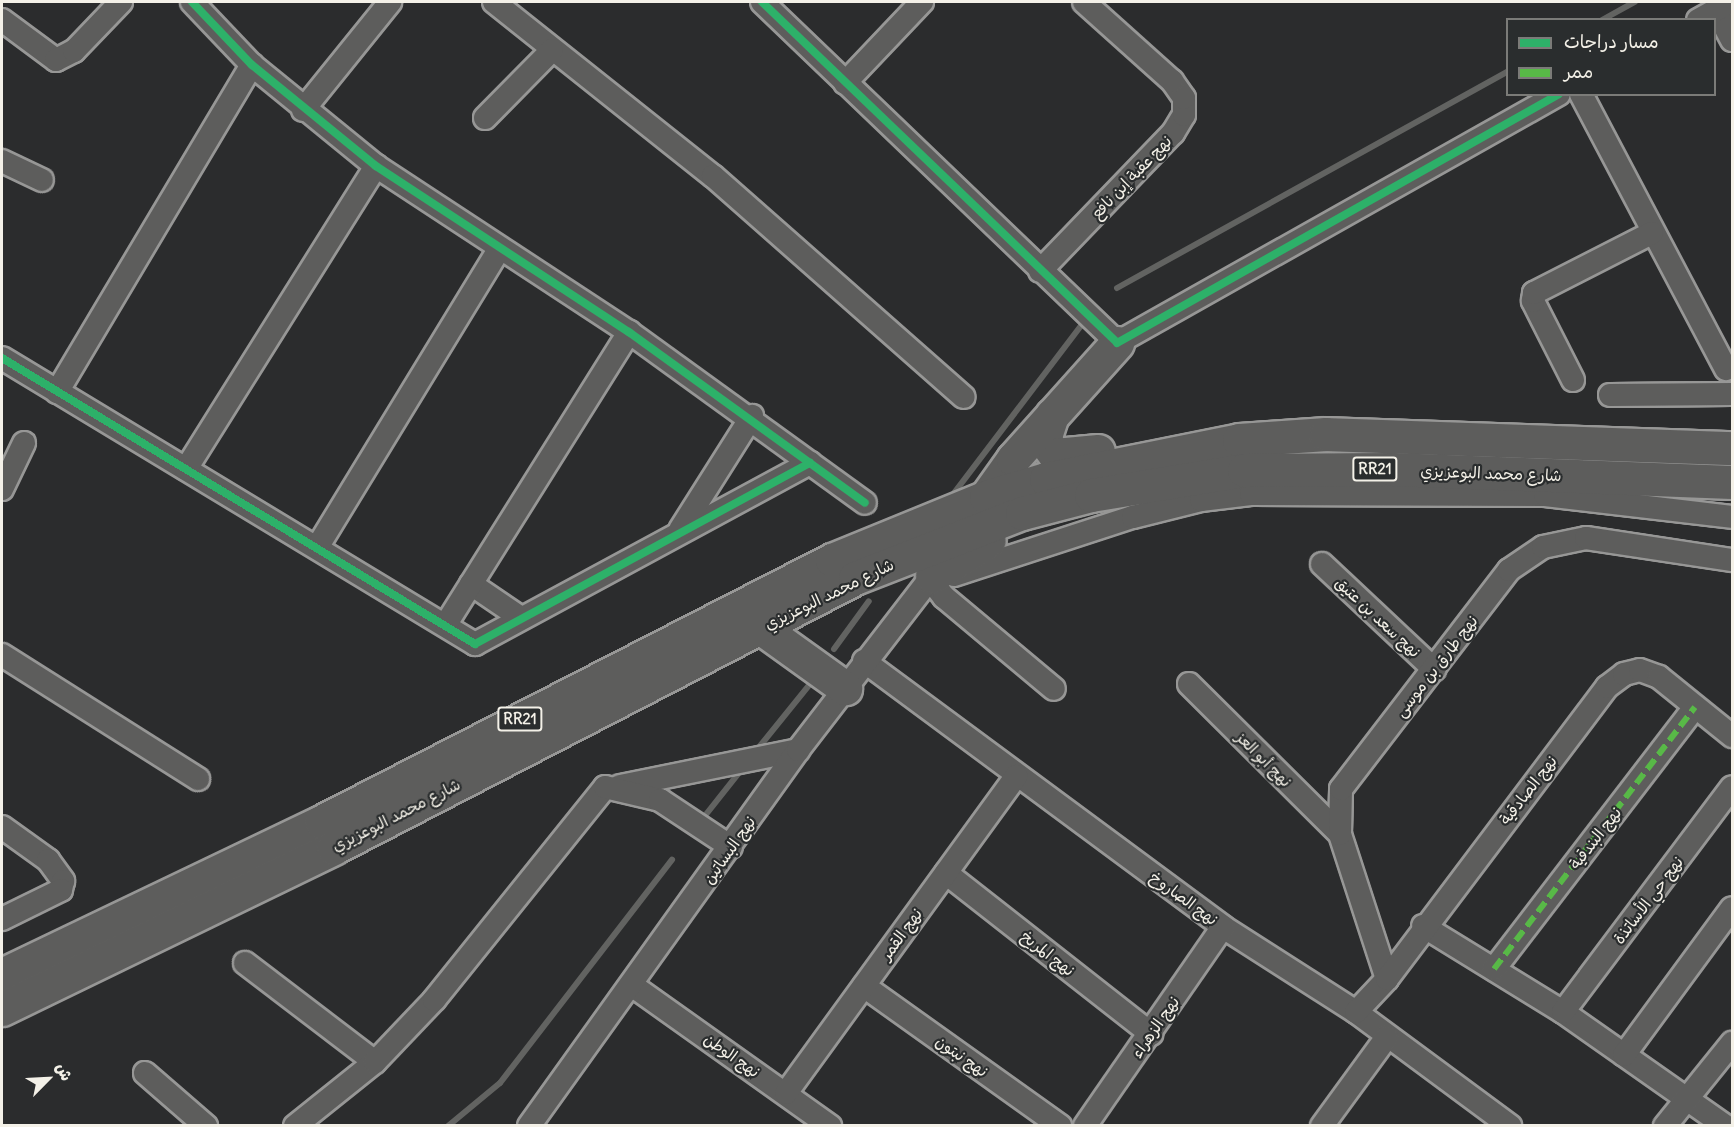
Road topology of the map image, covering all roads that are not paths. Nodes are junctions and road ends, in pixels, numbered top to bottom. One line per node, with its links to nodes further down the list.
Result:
1 (121, 2): 9 (street)
2 (192, 2): 12 (street)
3 (390, 2): 16 (street)
4 (494, 2): 11 (street)
5 (762, 2): 13 (street)
6 (922, 2): 13 (street)
7 (1084, 2): 23 (street, نهج عقبة إبن نافع)
8 (1715, 10): 10 (street)
9 (2, 20)
10 (1732, 40)
11 (552, 50): 17 (street); 32 (street)
12 (252, 65): 16 (street); 29 (street)
13 (845, 84): 23 (street)
14 (1555, 96): 25 (street)
15 (1582, 96): 21 (street)
16 (303, 110): 19 (street)
17 (484, 118)
18 (2, 161): 20 (street)
19 (376, 166): 22 (street); 39 (street)
20 (42, 180)
21 (1652, 233): 27 (street); 28 (street)
22 (499, 249): 24 (street); 47 (street)
23 (1040, 271): 25 (street)
24 (629, 332): 34 (street); 51 (street)
25 (1117, 343): 33 (highway)
26 (2, 358): 29 (street)
27 (1726, 369)
28 (1573, 380)
29 (57, 392): 39 (street)
30 (1732, 394): 31 (street)
31 (1610, 395)
32 (964, 397)
33 (1052, 414): 35 (highway); 43 (highway)
34 (752, 416): 38 (street); 46 (street)
35 (1239, 440): 37 (highway, شارع محمد البوعزيزي / RR21); 43 (highway, شارع محمد البوعزيزي / RR21)
36 (24, 443): 41 (street)
37 (1732, 448)
38 (810, 463): 44 (street); 46 (street)
39 (186, 469): 47 (street)
40 (1732, 482): 42 (highway, شارع محمد البوعزيزي / RR21)
41 (2, 489)
42 (1091, 495): 50 (highway); 54 (highway, شارع محمد البوعزيزي / RR21)
43 (986, 497): 70 (highway, شارع محمد البوعزيزي / RR21)
44 (865, 503)
45 (1732, 517): 50 (street)
46 (679, 531): 52 (street)
47 (318, 546): 53 (street)
48 (1732, 560): 57 (street, نهج طارق بن موسى)
49 (1322, 564): 57 (street, نهج سعد بن عتيق)
50 (930, 582): 56 (street, نهج البساتين); 60 (street)
51 (471, 584): 52 (street); 53 (street)
52 (521, 618): 53 (street)
53 (446, 624)
54 (760, 627): 59 (highway); 70 (highway, شارع محمد البوعزيزي / RR21)
55 (2, 655): 65 (street)
56 (864, 661): 59 (street, نهج البساتين); 64 (street, نهج الصاروخ)
57 (1434, 669): 69 (street, نهج طارق بن موسى)
58 (1189, 684): 69 (street, نهج أبو العز)
59 (845, 688): 63 (street, نهج البساتين)
60 (1054, 689)
61 (1695, 707): 62 (street, نهج الصادقية); 75 (street, نهج الصادقية); 79 (street, نهج البندقية)
62 (1732, 736)
63 (798, 750): 66 (street); 71 (street, نهج البساتين)
64 (1016, 776): 72 (street, نهج القمر); 76 (street, نهج الصاروخ)
65 (198, 779)
66 (612, 787): 71 (street); 91 (street)
67 (1732, 788): 85 (street, نهج حي الأساتذة)
68 (2, 827): 74 (street)
69 (1340, 834): 81 (street, نهج طارق بن موسى)
70 (327, 835): 77 (highway, RR21); 80 (highway, شارع محمد البوعزيزي / RR21); 86 (highway, RR21)
71 (731, 847): 82 (street, نهج البساتين)
72 (946, 873): 83 (street, نهج القمر); 87 (street, نهج المريخ)
73 (1732, 908): 90 (street)
74 (2, 919)
75 (1423, 926): 79 (street); 81 (street, نهج الصادقية)
76 (1223, 927): 84 (street, نهج الصاروخ); 87 (street, نهج الزهراء)
77 (2, 955)
78 (245, 963): 91 (street)
79 (1494, 969): 85 (street)
80 (2, 975)
81 (1387, 979): 84 (street, نهج الصادقية)
82 (633, 986): 93 (street, نهج الوطن); 98 (street, نهج البساتين)
83 (864, 986): 93 (street, نهج القمر); 99 (street, نهج نبتون)
84 (1356, 1012): 88 (street, نهج الصاروخ)
85 (1563, 1012): 90 (street)
86 (2, 1017)
87 (1151, 1034): 100 (street, نهج الزهراء)
88 (1387, 1037): 101 (street); 102 (street, نهج الصاروخ)
89 (1732, 1043): 94 (street)
90 (1624, 1055): 94 (street)
91 (375, 1062): 97 (street)
92 (145, 1073): 96 (street)
93 (786, 1093): 95 (street, نهج الوطن)
94 (1688, 1098): 103 (street); 104 (street)
95 (821, 1123)
96 (206, 1125)
97 (295, 1125)
98 (529, 1125)
99 (1060, 1125)
100 (1085, 1125)
101 (1322, 1125)
102 (1510, 1125)
103 (1665, 1125)
104 (1725, 1125)

